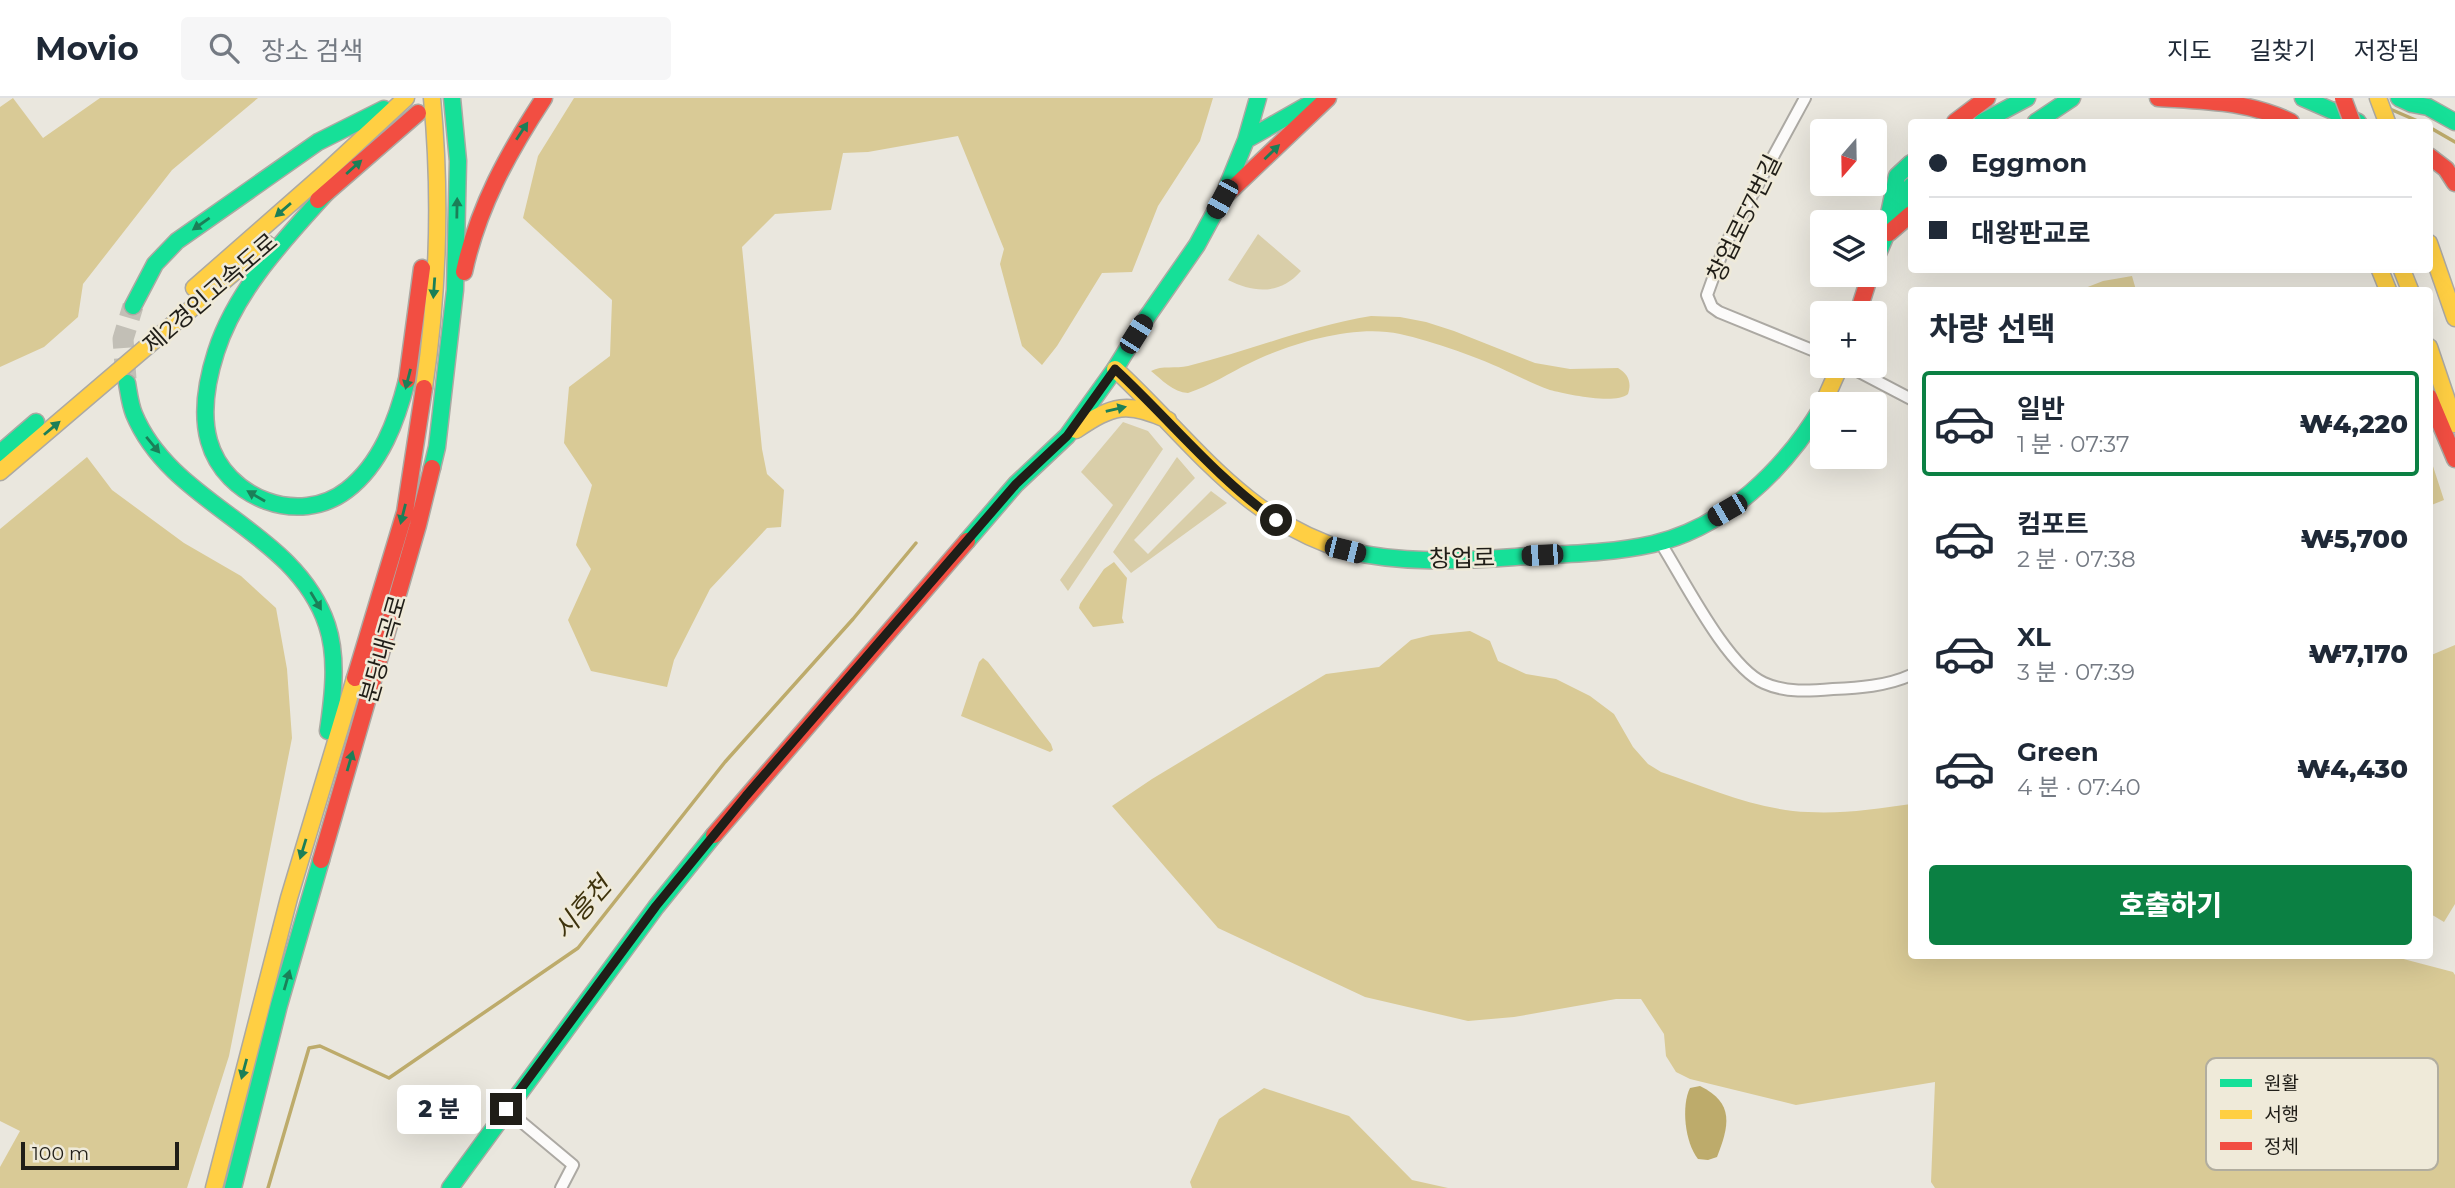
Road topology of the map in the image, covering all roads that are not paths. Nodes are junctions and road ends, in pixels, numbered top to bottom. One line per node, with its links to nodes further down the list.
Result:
1 (405, 98): 41 (main road, one-way to 41); 55 (main road, 제2경인고속도로, one-way to 55)
2 (432, 98): 29 (main road, 분당내곡로)
3 (452, 98): 44 (main road, 분당내곡로, one-way to 3)
4 (544, 98): 44 (main road, one-way to 4)
5 (1258, 98): 28 (main road)
6 (1320, 98): 28 (main road)
7 (1328, 98): 35 (main road, one-way to 7)
8 (1805, 98): 43 (street, 창업로57번길)
9 (1987, 98): 19 (main road)
10 (2026, 98): 20 (main road)
11 (2047, 98): 21 (main road)
12 (2072, 98): 22 (main road)
13 (2158, 98): 23 (main road)
14 (2302, 98): 24 (main road)
15 (2343, 98): 25 (main road, bridge)
16 (2378, 98): 26 (main road)
17 (2399, 98): 27 (main road)
18 (418, 113): 33 (main road, 제2경인고속도로, one-way to 18)
19 (1959, 119)
20 (1988, 119)
21 (2039, 119)
22 (2041, 119)
23 (2285, 119)
24 (2351, 119)
25 (2351, 119)
26 (2386, 119)
27 (2455, 122)
28 (1246, 140): 35 (main road)
29 (436, 141): 33 (main road, one-way to 33); 60 (main road, 분당내곡로, one-way to 60)
30 (2433, 159): 32 (main road)
31 (1908, 166): 37 (main road)
32 (2455, 183)
33 (328, 191): 57 (main road, 제2경인고속도로, one-way to 33)
34 (1908, 192): 38 (main road)
35 (1222, 199): 46 (main road)
36 (1908, 217): 39 (main road)
37 (1887, 223)
38 (1887, 231)
39 (1887, 234)
40 (2433, 255): 42 (main road)
41 (133, 306)
42 (2455, 318)
43 (1810, 349)
44 (449, 357): 65 (main road, 분당내곡로, one-way to 44)
45 (2433, 359): 52 (main road)
46 (1115, 369): 51 (main road, 창업로); 54 (main road)
47 (1871, 378): 49 (street)
48 (127, 383): 60 (main road, one-way to 60)
49 (1908, 397)
50 (2433, 407): 56 (main road)
51 (1168, 421): 54 (main road, one-way to 51); 58 (main road, 창업로)
52 (2455, 424)
53 (1810, 425): 58 (main road, 창업로)
54 (1067, 436): 62 (main road)
55 (0, 453)
56 (2455, 459)
57 (0, 472)
58 (1660, 542): 59 (street)
59 (1908, 676)
60 (317, 803): 61 (main road, 분당내곡로, one-way to 61)
61 (236, 1100): 63 (main road); 64 (main road, 분당내곡로)
62 (506, 1109): 66 (main road); 67 (street)
63 (199, 1188)
64 (214, 1188)
65 (233, 1188)
66 (450, 1188)
67 (561, 1188)

